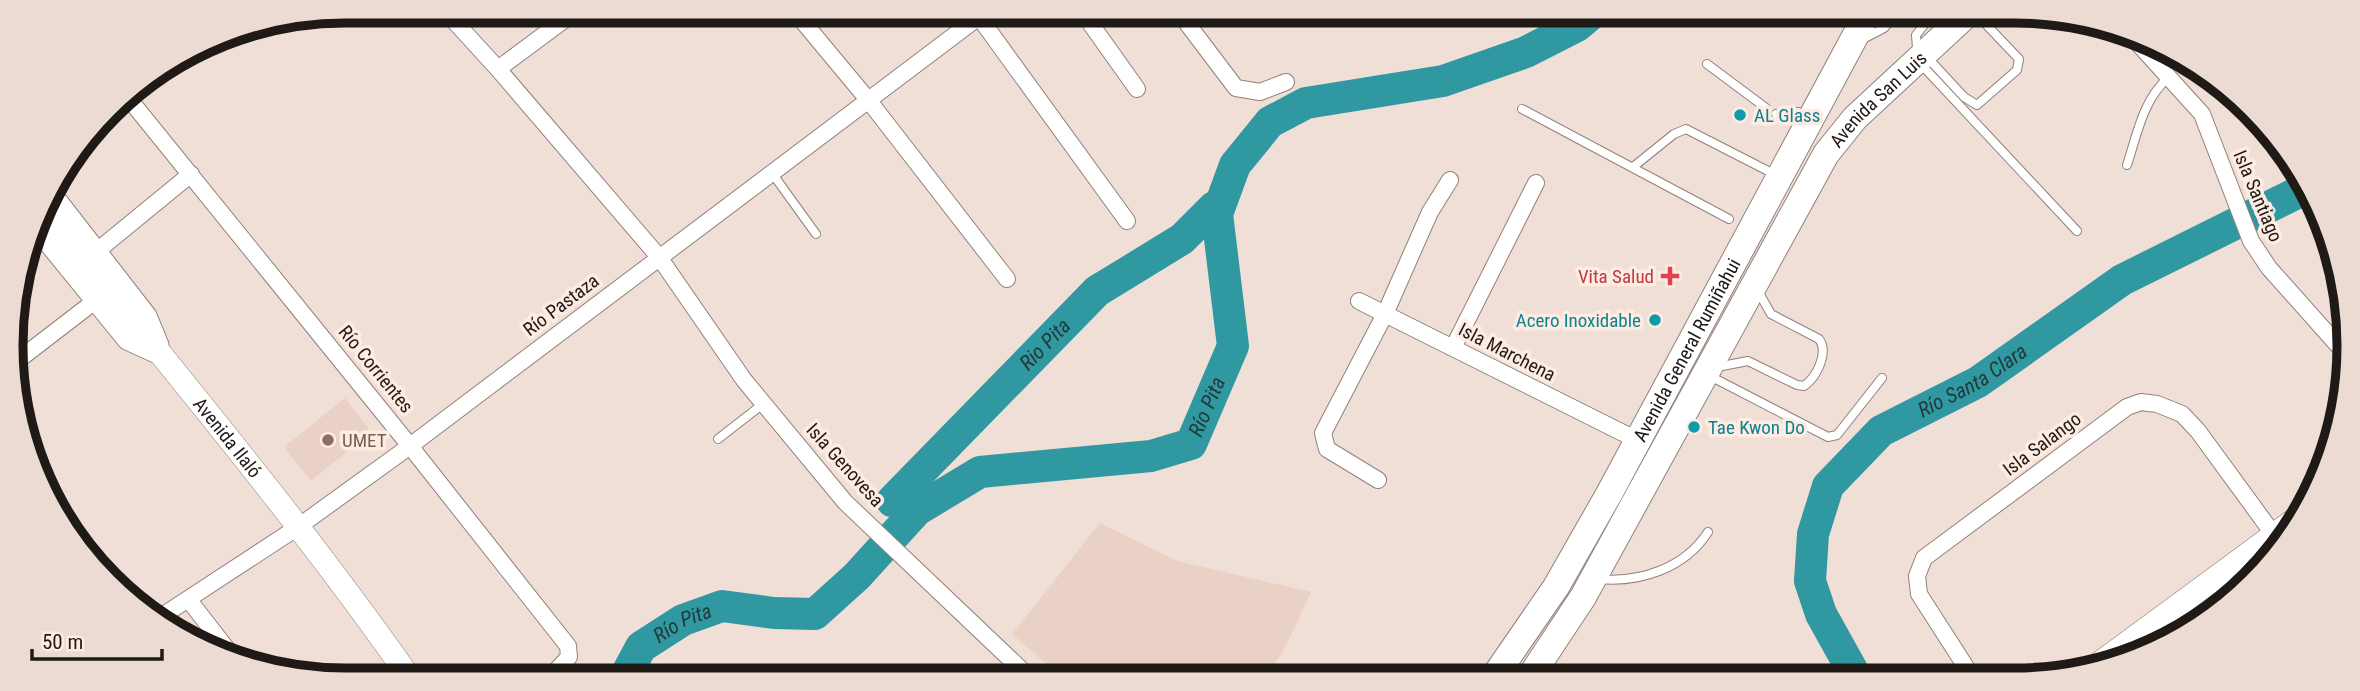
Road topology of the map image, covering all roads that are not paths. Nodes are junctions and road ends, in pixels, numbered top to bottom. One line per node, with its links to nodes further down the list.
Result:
1 (455, 23): 17 (street, Isla Genovesa)
2 (560, 23): 17 (street)
3 (803, 23): 21 (street)
4 (971, 23): 21 (street, Río Pastaza)
5 (987, 23): 38 (street)
6 (1090, 23): 20 (street)
7 (1187, 23): 19 (street)
8 (1862, 23): 13 (highway, Avenida General Rumiñahui)
9 (1889, 23): 13 (lane)
10 (1925, 23): 15 (lane)
11 (1958, 23): 15 (highway, Avenida San Luis)
12 (1985, 23): 15 (lane)
13 (1851, 45): 26 (highway, Avenida General Rumiñahui)
14 (2143, 49): 18 (street)
15 (1921, 58): 27 (highway, Avenida San Luis); 39 (lane)
16 (1707, 64): 23 (lane)
17 (498, 69): 43 (street, Isla Genovesa)
18 (2169, 77): 28 (lane); 49 (street, Isla Santiago)
19 (1286, 82)
20 (1138, 89)
21 (869, 101): 30 (street, Río Pastaza); 44 (street)
22 (133, 103): 31 (street, Río Corrientes)
23 (1766, 108)
24 (1522, 109): 29 (lane)
25 (1776, 114): 26 (lane)
26 (1811, 118): 32 (highway, Avenida General Rumiñahui)
27 (1826, 155): 45 (highway, Avenida General Rumiñahui)
28 (2127, 165)
29 (1633, 167): 32 (lane); 37 (lane)
30 (772, 173): 40 (lane); 43 (street, Río Pastaza)
31 (191, 174): 42 (street); 58 (street, Río Corrientes)
32 (1779, 176): 57 (highway, Avenida General Rumiñahui)
33 (1450, 180): 48 (street)
34 (1536, 183): 50 (street)
35 (57, 200): 42 (street)
36 (50, 216): 52 (main road, Avenida Ilaló)
37 (1729, 219)
38 (1127, 221)
39 (2077, 232)
40 (817, 234)
41 (42, 236): 46 (street)
42 (97, 251): 52 (street)
43 (659, 257): 55 (street, Isla Genovesa); 58 (street, Río Pastaza)
44 (1007, 279)
45 (1754, 285): 53 (highway, Avenida General Rumiñahui); 53 (lane)
46 (95, 301): 51 (street); 52 (street)
47 (1359, 301): 48 (street, Isla Marchena)
48 (1385, 314): 50 (street, Isla Marchena); 59 (street)
49 (2337, 344)
50 (1453, 348): 57 (street, Isla Marchena)
51 (23, 356)
52 (163, 356): 60 (main road, Avenida Ilaló)
53 (1707, 372): 54 (lane); 64 (highway, Avenida General Rumiñahui)
54 (1882, 378)
55 (763, 404): 56 (lane); 71 (street, Isla Genovesa)
56 (718, 439)
57 (1637, 440): 72 (highway, Avenida General Rumiñahui)
58 (410, 446): 60 (street, Río Pastaza); 70 (street, Río Corrientes)
59 (1378, 480)
60 (298, 527): 65 (street, Río Pastaza); 69 (main road, Avenida Ilaló)
61 (1708, 532): 64 (lane)
62 (2278, 532): 63 (main road)
63 (2274, 535): 68 (main road); 74 (street, Isla Salango)
64 (1593, 579): 73 (highway, Avenida General Rumiñahui)
65 (188, 599): 66 (street, Río Pastaza); 67 (street)
66 (166, 614)
67 (223, 644)
68 (2115, 652)
69 (403, 668)
70 (559, 668)
71 (1020, 668)
72 (1500, 668)
73 (1536, 668)
74 (1967, 668)

